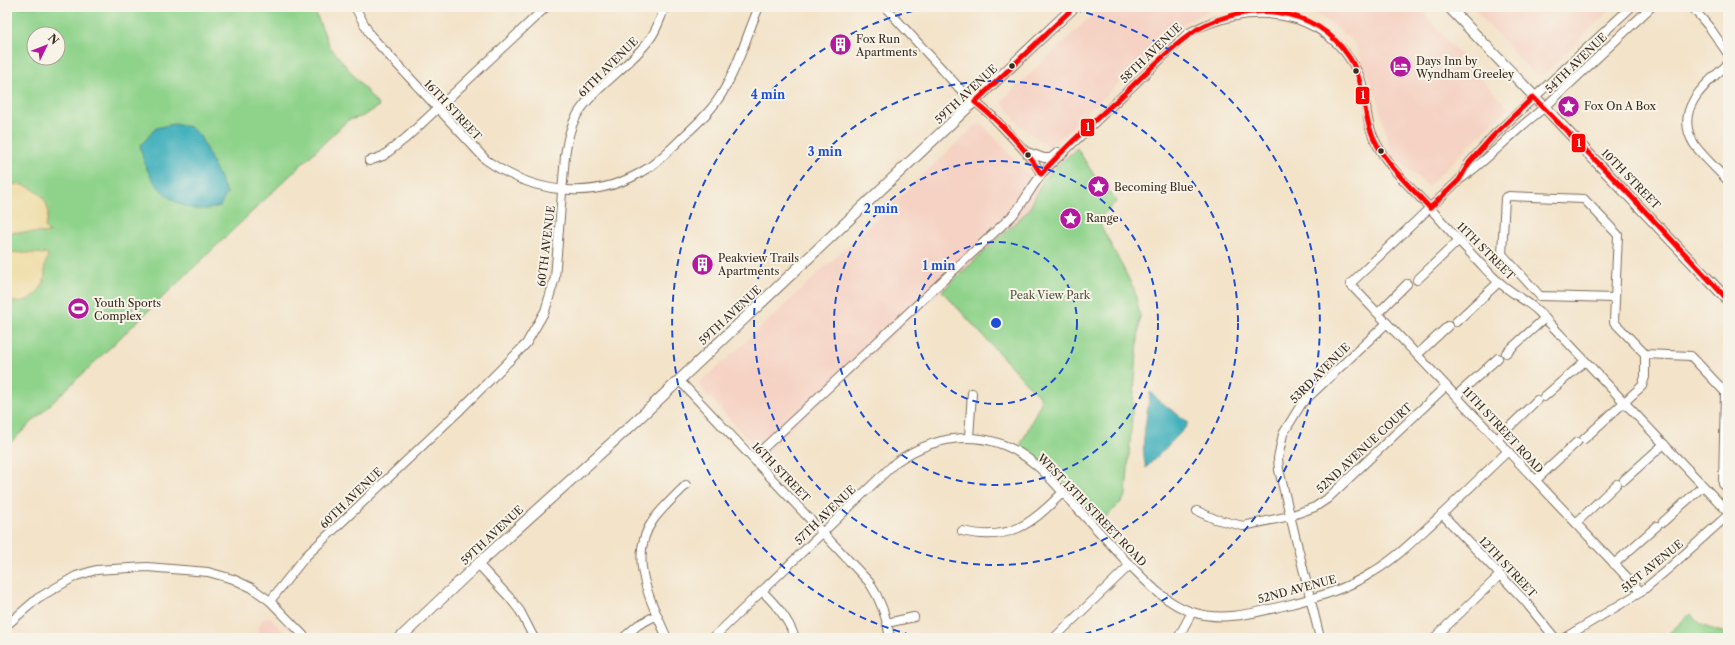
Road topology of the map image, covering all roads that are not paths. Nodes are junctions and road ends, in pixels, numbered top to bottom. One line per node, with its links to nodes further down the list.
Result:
1 (355, 7): 17 (street, 16TH STREET)
2 (546, 7): 17 (street)
3 (664, 7): 24 (street, 61TH AVENUE)
4 (759, 7): 24 (street)
5 (885, 7): 15 (street)
6 (1074, 7): 15 (main road, 59TH AVENUE)
7 (1449, 7): 14 (main road, 10TH STREET)
8 (1631, 7): 14 (street, 54TH AVENUE)
9 (1651, 7): 16 (street, 54TH AVENUE)
10 (1692, 7): 12 (street)
11 (1302, 18): 18 (street, 58TH AVENUE); 25 (street, 11TH STREET)
12 (1728, 54)
13 (1728, 64): 23 (street)
14 (1534, 97): 16 (main road, 10TH STREET); 22 (street, 54TH AVENUE)
15 (976, 102): 19 (street); 45 (main road, 59TH AVENUE)
16 (1544, 108): 22 (street, 54TH AVENUE); 33 (main road, 10TH STREET)
17 (437, 109): 20 (street); 24 (street, 16TH STREET)
18 (1076, 139): 19 (street, 58TH AVENUE); 21 (street, 58TH AVENUE)
19 (1025, 151): 21 (street)
20 (369, 161)
21 (1041, 174): 55 (street, 58TH AVENUE)
22 (1459, 180): 25 (street, 54TH AVENUE)
23 (1728, 180)
24 (563, 190): 75 (street, 60TH AVENUE)
25 (1430, 208): 26 (street, 11TH STREET); 29 (street, 54TH AVENUE)
26 (1459, 240): 27 (street); 28 (street, 11TH STREET)
27 (1417, 280)
28 (1499, 282): 34 (street, 11TH STREET); 37 (street)
29 (1350, 284): 35 (street, 11TH STREET ROAD)
30 (1407, 284): 35 (street)
31 (1540, 296): 32 (street); 32 (street); 34 (street)
32 (1615, 298): 41 (street)
33 (1728, 300)
34 (1530, 304): 36 (street, 11TH STREET)
35 (1378, 313): 38 (street, 11TH STREET ROAD)
36 (1545, 318): 40 (street); 44 (street, 11TH STREET)
37 (1456, 322)
38 (1387, 323): 42 (street, 11TH STREET ROAD); 64 (street, 53RD AVENUE)
39 (1448, 326): 42 (street)
40 (1506, 353)
41 (1646, 354): 49 (street); 50 (street)
42 (1418, 356): 46 (street, 11TH STREET ROAD)
43 (1498, 358): 48 (street)
44 (1585, 361): 49 (street, 11TH STREET); 52 (street)
45 (679, 380): 55 (street, 16TH STREET); 68 (main road, 59TH AVENUE)
46 (1446, 386): 48 (street, 11TH STREET ROAD); 64 (street, 52ND AVENUE COURT)
47 (972, 393): 51 (street)
48 (1456, 396): 52 (street, 11TH STREET ROAD)
49 (1624, 402): 53 (street, 11TH STREET); 56 (street)
50 (1726, 431): 59 (street)
51 (969, 437): 60 (street, WEST 13TH STREET ROAD); 67 (street, 57TH AVENUE)
52 (1497, 439): 54 (street, 11TH STREET ROAD)
53 (1664, 444): 58 (street, 11TH STREET); 65 (street)
54 (1508, 451): 56 (street, 11TH STREET ROAD); 63 (street, 52ND AVENUE)
55 (753, 458): 67 (street, 16TH STREET)
56 (1536, 480): 65 (street, 11TH STREET ROAD)
57 (686, 485): 77 (street)
58 (1703, 486): 62 (street, 11TH STREET); 69 (street)
59 (1728, 489)
60 (1063, 492): 66 (street); 70 (street, WEST 13TH STREET ROAD)
61 (1198, 511): 64 (street, 52ND AVENUE COURT)
62 (1728, 513): 73 (street, 51ST AVENUE)
63 (1442, 514): 71 (street, 12TH STREET); 74 (street, 52ND AVENUE)
64 (1290, 516): 74 (street, 53RD AVENUE)
65 (1576, 523): 69 (street, 11TH STREET ROAD)
66 (962, 531)
67 (822, 532): 72 (street, 57TH AVENUE); 79 (street, 16TH STREET)
68 (478, 564): 82 (main road, 59TH AVENUE); 83 (street)
69 (1614, 564): 73 (street, 11TH STREET ROAD)
70 (1130, 565): 76 (street, WEST 13TH STREET ROAD); 89 (street)
71 (1500, 575): 92 (street); 93 (street, 12TH STREET)
72 (762, 591): 86 (street, 57TH AVENUE); 87 (street)
73 (1641, 592): 94 (street, 51ST AVENUE)
74 (1310, 599): 76 (street, 52ND AVENUE); 91 (street, 53RD AVENUE)
75 (270, 601): 80 (street); 81 (street)
76 (1192, 612): 90 (street)
77 (657, 615): 84 (street); 85 (street)
78 (914, 617): 79 (street)
79 (887, 623): 88 (street, 16TH STREET)
80 (7, 625)
81 (306, 638)
82 (400, 638)
83 (534, 638)
84 (622, 638)
85 (667, 638)
86 (713, 638)
87 (795, 638)
88 (890, 638)
89 (1054, 638)
90 (1178, 638)
91 (1320, 638)
92 (1434, 638)
93 (1555, 638)
94 (1564, 638)

